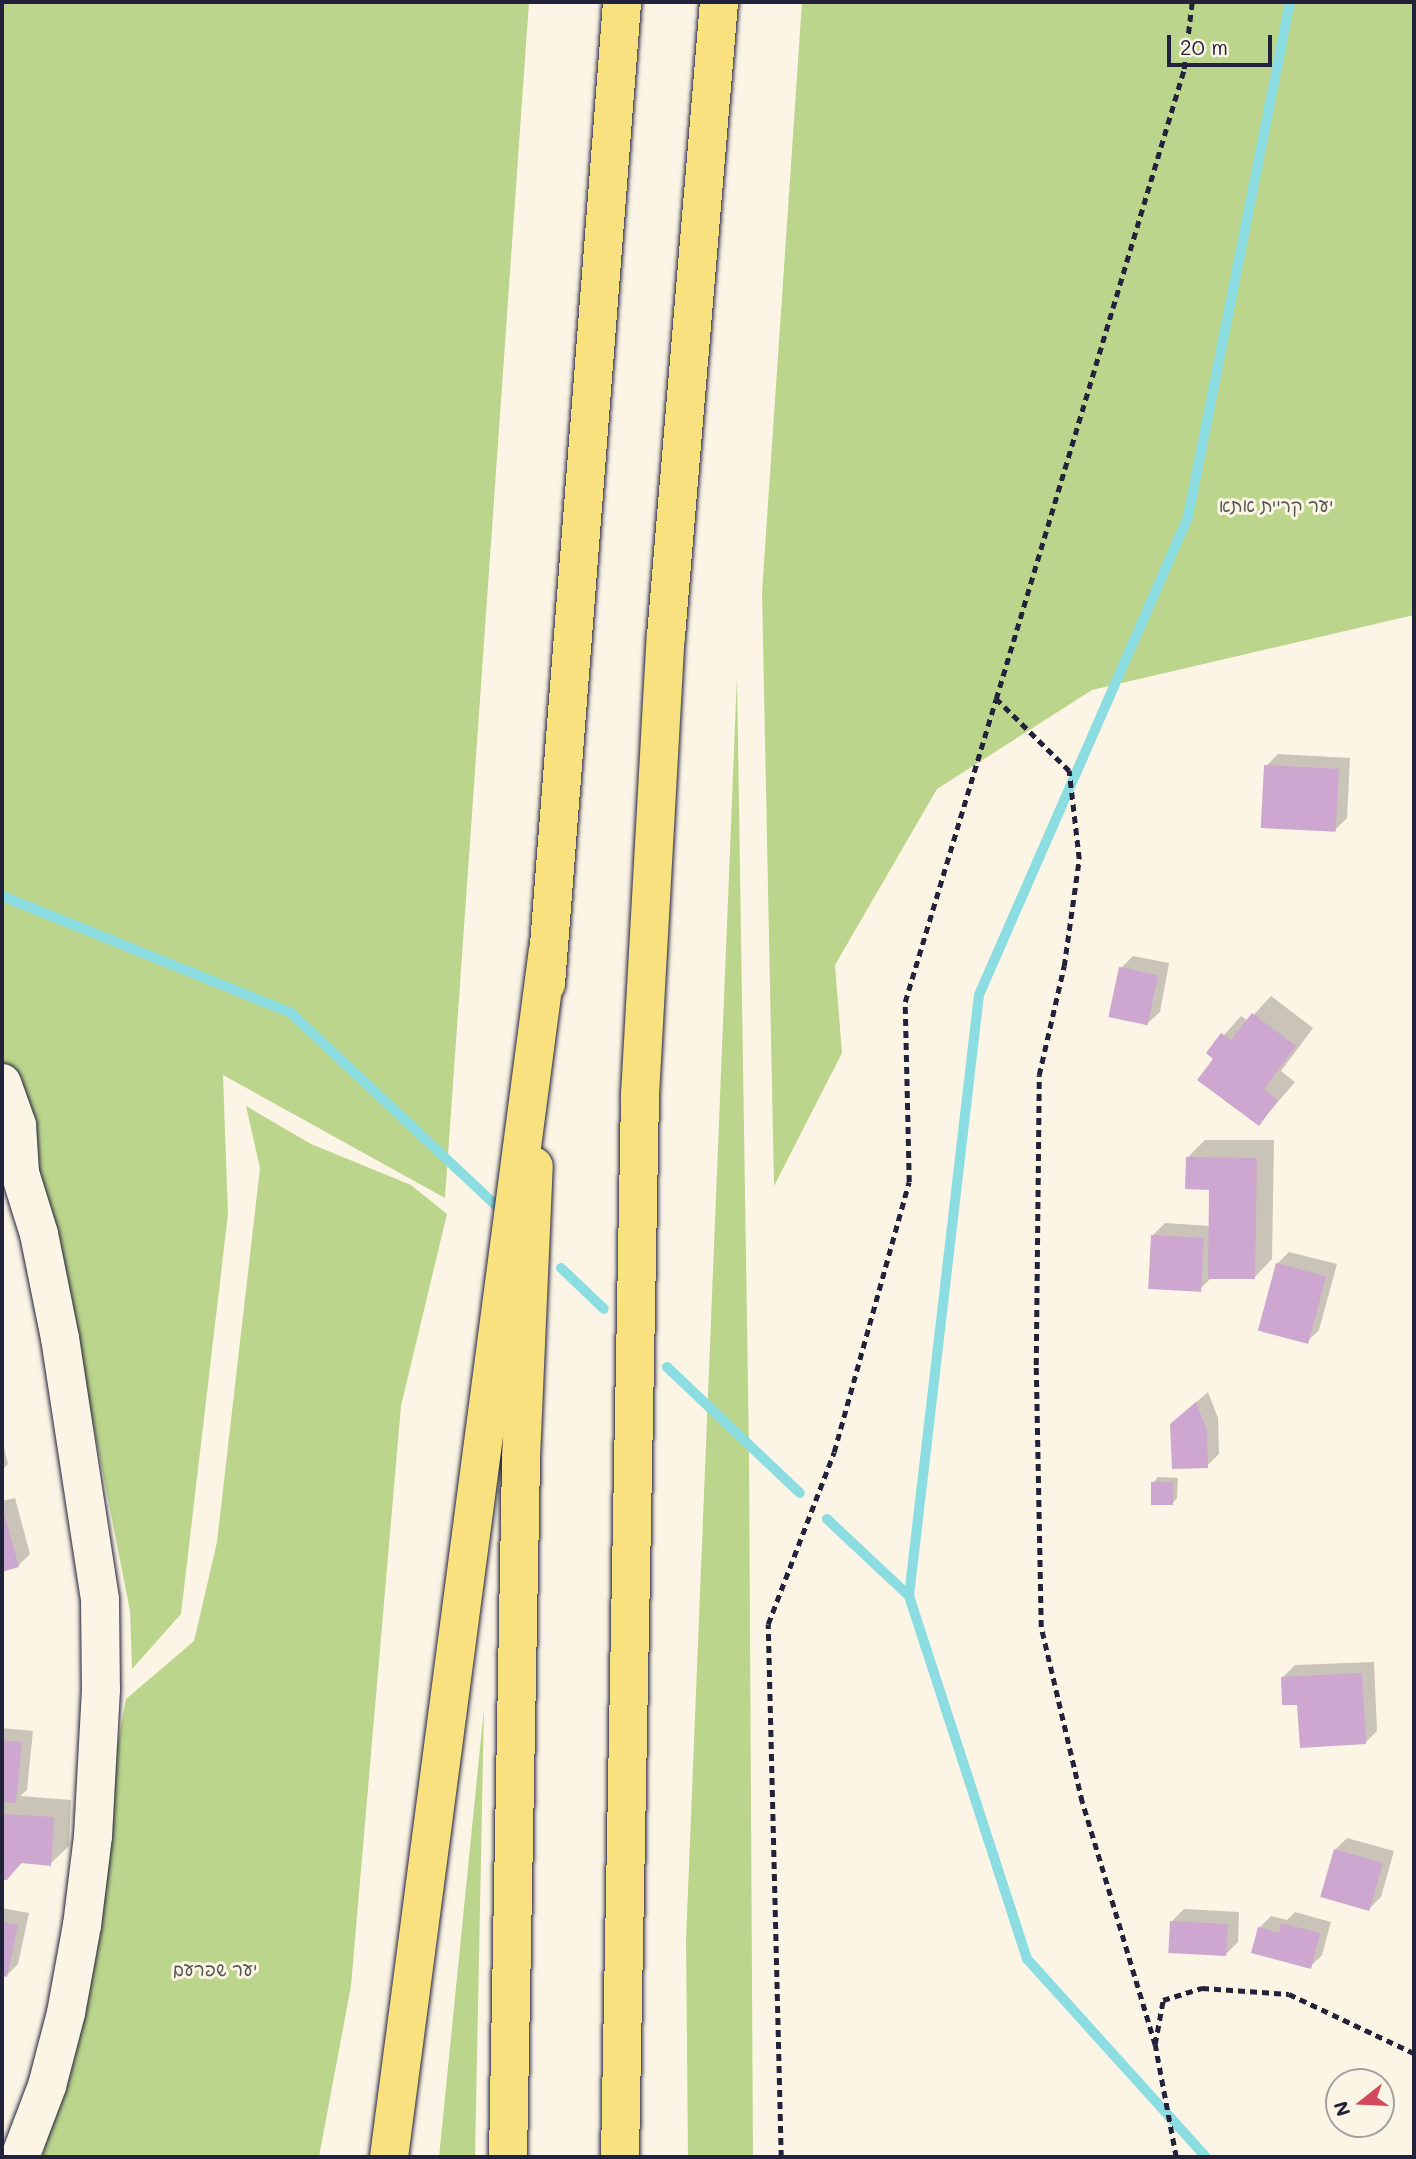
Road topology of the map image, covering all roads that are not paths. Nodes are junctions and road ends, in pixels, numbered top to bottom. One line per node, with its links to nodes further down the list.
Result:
1 (622, 2): 3 (highway)
2 (719, 2): 9 (highway)
3 (548, 950): 7 (highway); 8 (highway)
4 (2, 1083): 5 (street)
5 (11, 1160): 6 (street)
6 (20, 2157)
7 (390, 2157)
8 (508, 2157)
9 (620, 2157)

